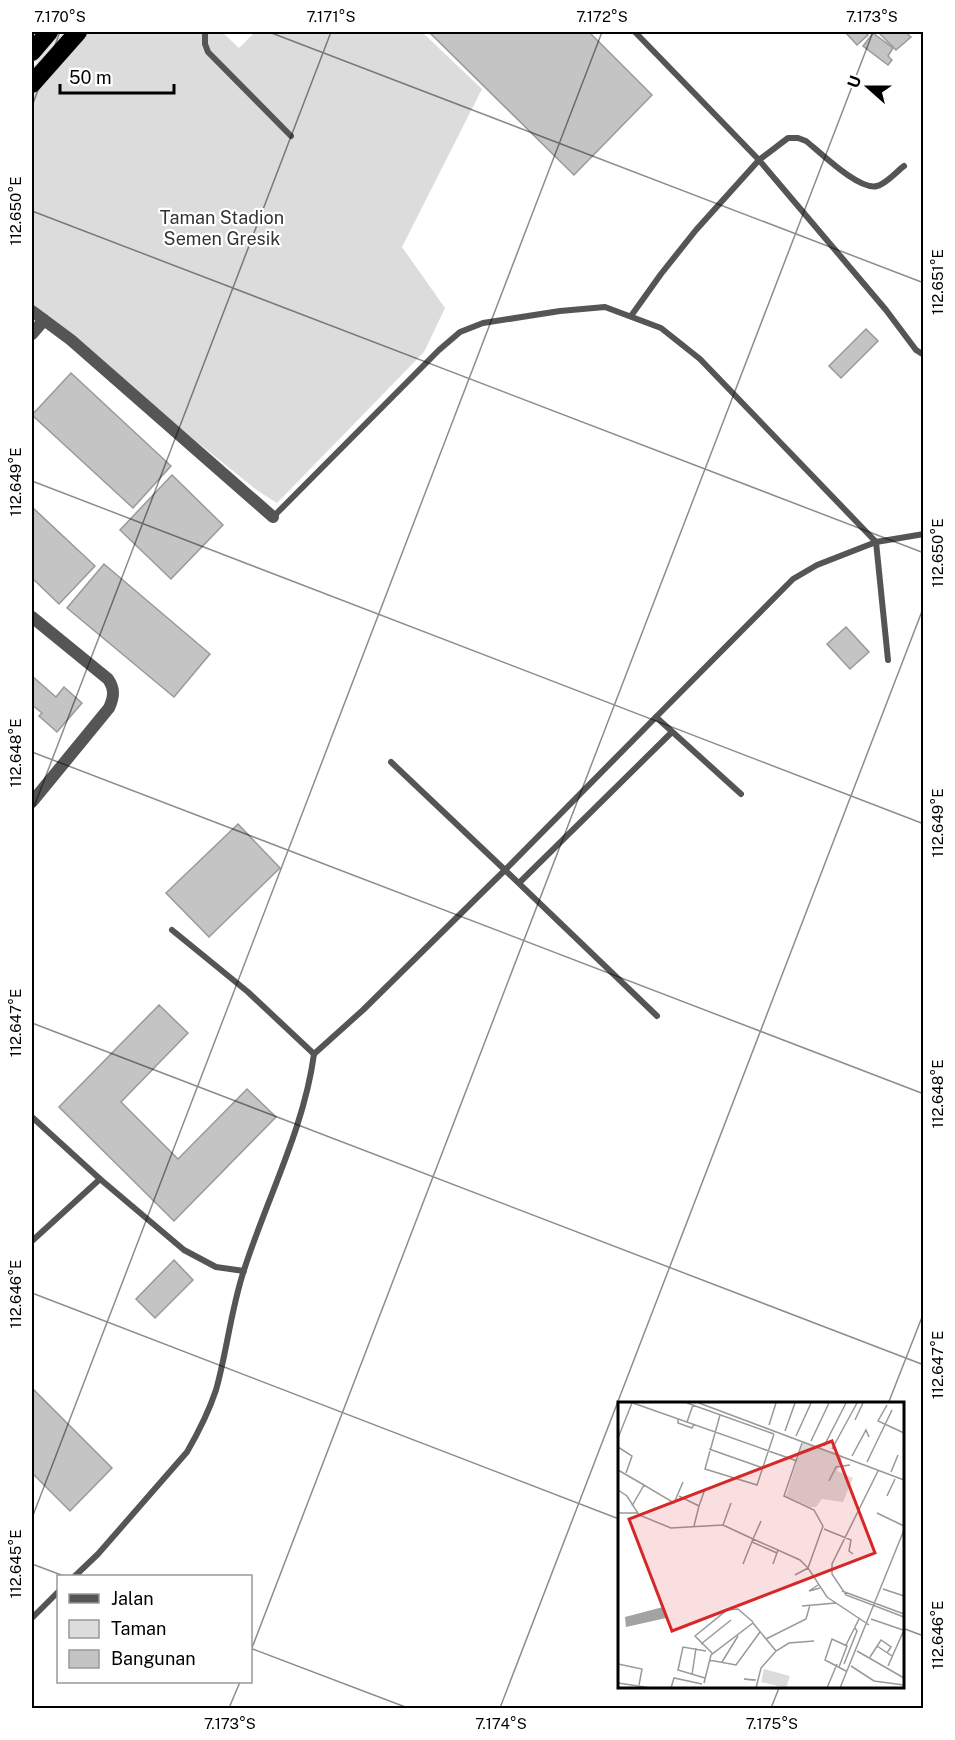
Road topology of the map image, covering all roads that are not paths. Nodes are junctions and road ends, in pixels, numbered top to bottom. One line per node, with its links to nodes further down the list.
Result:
1 (49, 32): 5 (highway)
2 (78, 32): 6 (highway)
3 (205, 32): 7 (lane)
4 (635, 32): 8 (lane)
5 (32, 52)
6 (32, 84)
7 (291, 136)
8 (759, 160): 9 (lane); 11 (lane); 14 (lane)
9 (904, 166)
10 (32, 311): 12 (street)
11 (632, 316): 15 (lane); 17 (lane)
12 (44, 320): 13 (street); 15 (street)
13 (32, 334)
14 (924, 355)
15 (273, 517)
16 (924, 534): 17 (lane)
17 (876, 542): 19 (lane); 20 (lane)
18 (32, 617): 24 (street)
19 (888, 660)
20 (656, 717): 21 (lane); 25 (lane)
21 (672, 732): 23 (lane); 26 (lane)
22 (391, 762): 25 (lane)
23 (741, 794)
24 (32, 802)
25 (505, 870): 26 (lane); 29 (lane)
26 (519, 883): 28 (lane)
27 (172, 930): 29 (lane)
28 (657, 1016)
29 (314, 1054): 33 (lane)
30 (32, 1117): 31 (lane)
31 (100, 1179): 32 (lane); 33 (lane)
32 (32, 1241)
33 (244, 1271): 34 (lane)
34 (76, 1575)
35 (57, 1593): 36 (lane)
36 (32, 1618)

